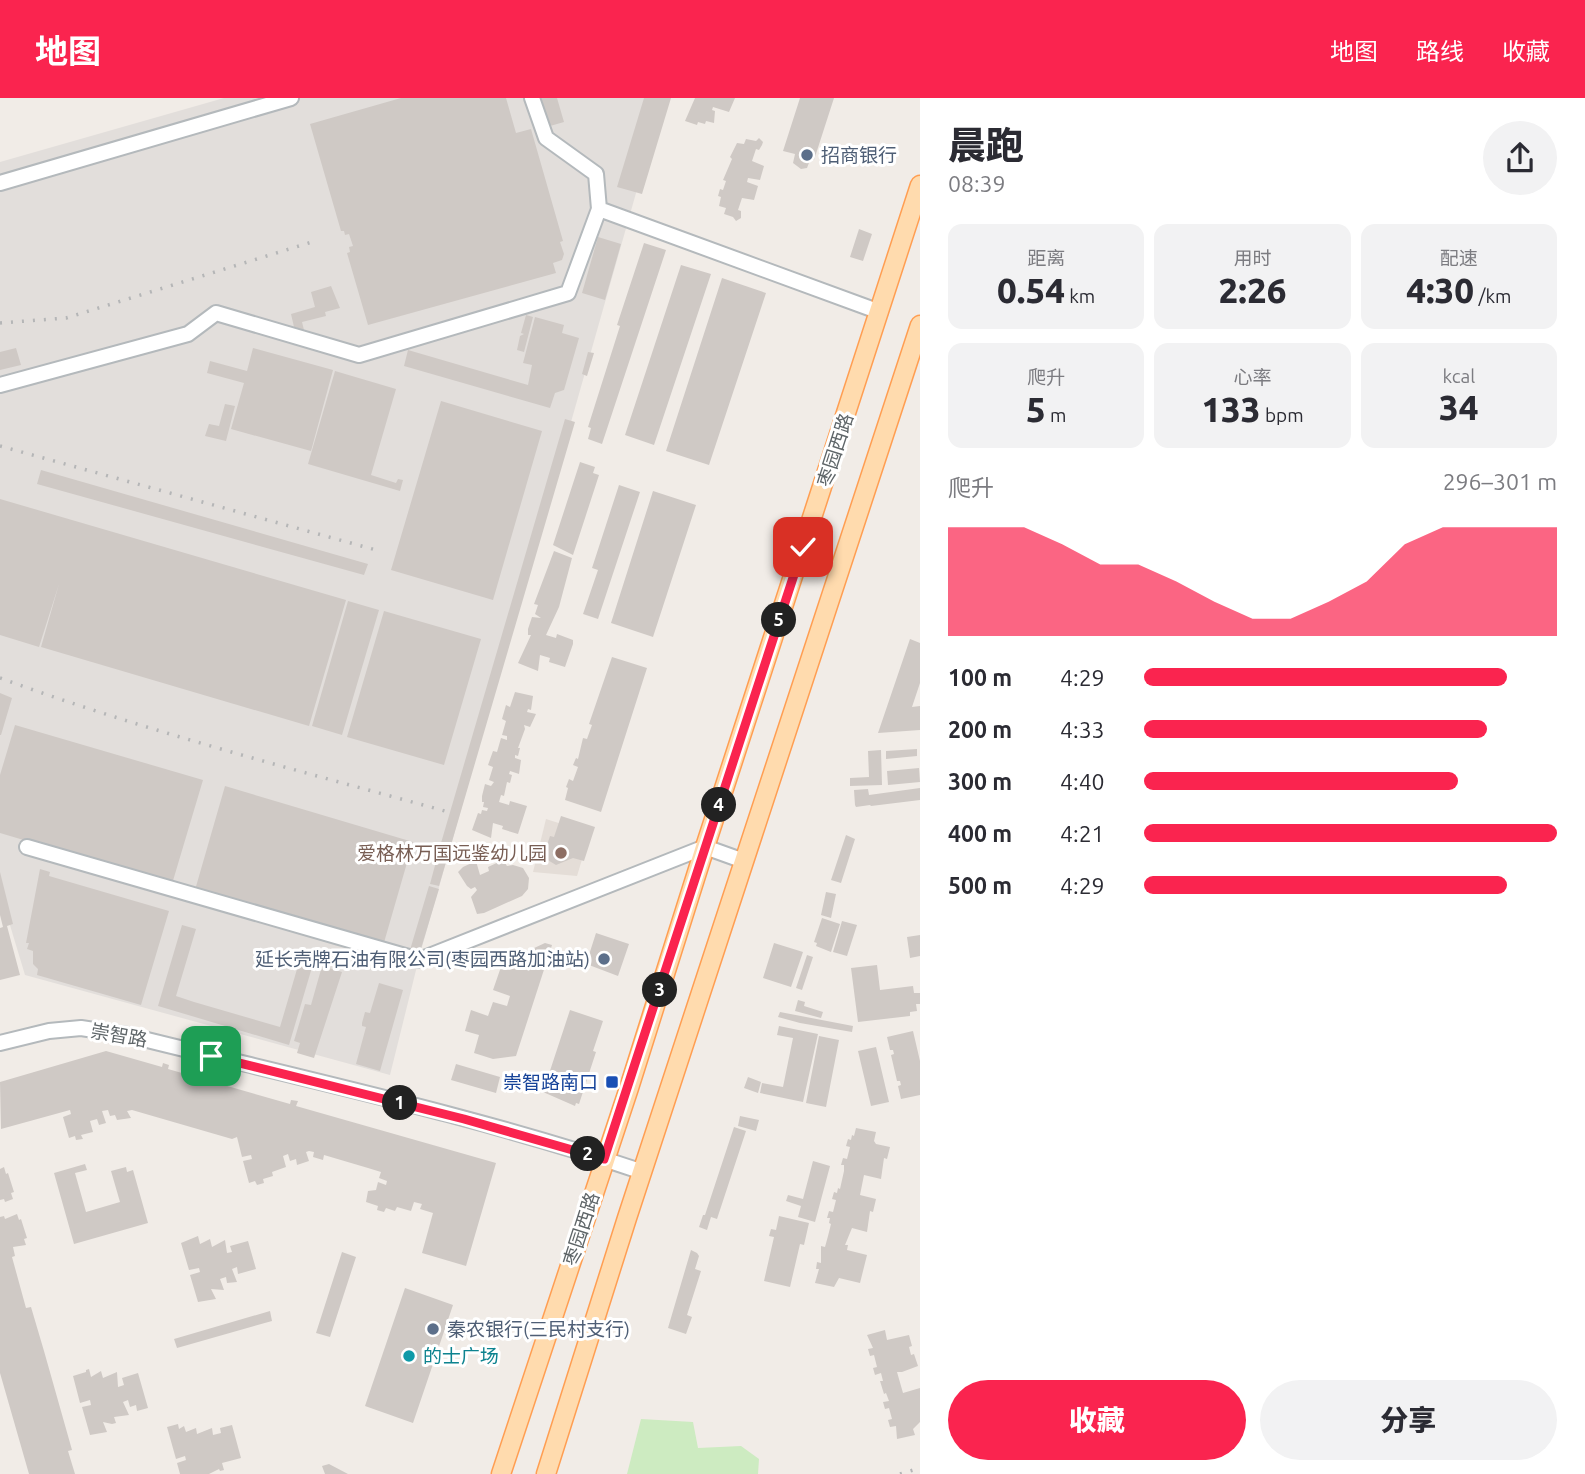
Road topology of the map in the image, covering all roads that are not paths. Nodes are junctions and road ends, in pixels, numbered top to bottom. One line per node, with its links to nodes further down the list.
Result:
1 (291, 98): 3 (street)
2 (532, 98): 5 (street)
3 (0, 183)
4 (920, 185): 6 (main road, 枣园西路)
5 (599, 209): 6 (street); 8 (street)
6 (880, 312): 10 (main road, 枣园西路)
7 (920, 326): 11 (main road, 枣园西路)
8 (0, 385)
9 (27, 847): 10 (street)
10 (705, 847): 11 (street); 13 (main road, 枣园西路)
11 (744, 861): 14 (main road, 枣园西路)
12 (0, 1043): 13 (street, 崇智路)
13 (604, 1159): 14 (street, 崇智路); 15 (main road, 枣园西路)
14 (643, 1172): 16 (main road, 枣园西路)
15 (501, 1474)
16 (546, 1474)

